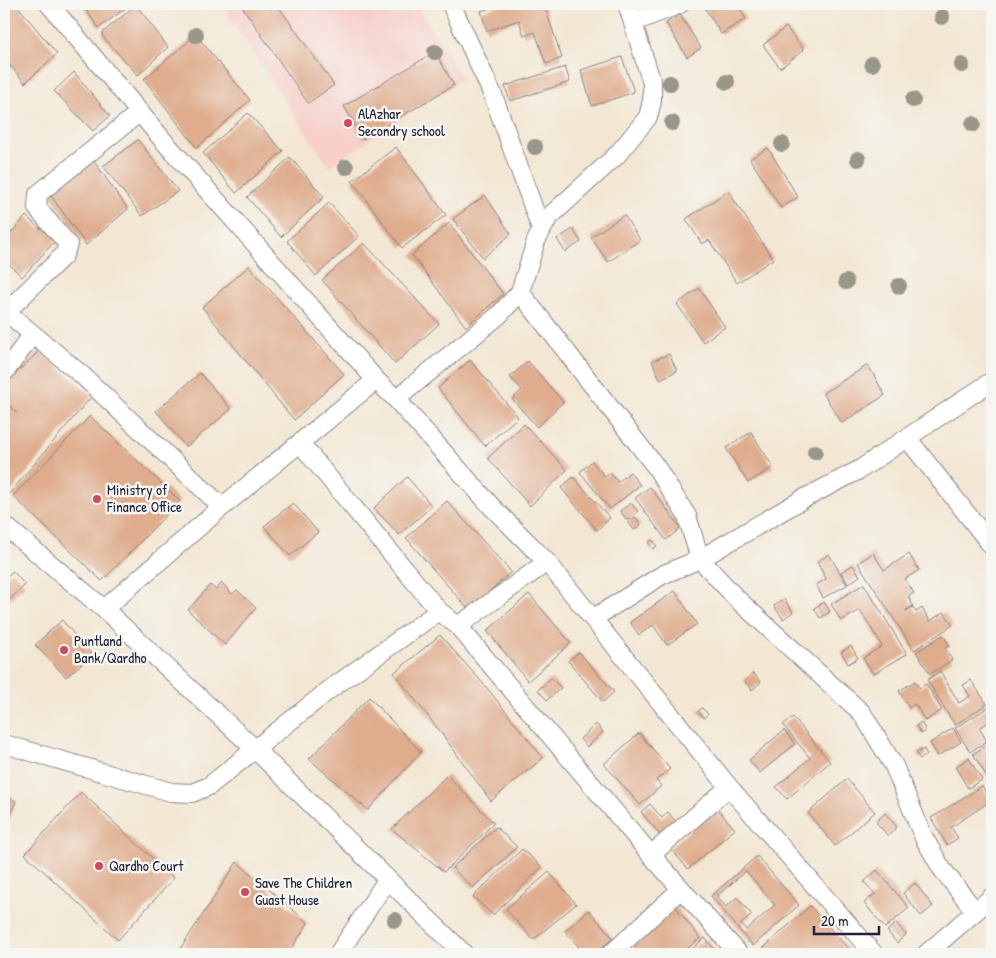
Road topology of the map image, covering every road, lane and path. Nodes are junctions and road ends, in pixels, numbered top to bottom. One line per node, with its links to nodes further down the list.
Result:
1 (49, 4): 6 (street)
2 (451, 4): 7 (street)
3 (627, 4): 5 (street)
4 (680, 4): 5 (street)
5 (634, 22): 7 (street)
6 (140, 112): 9 (street); 12 (street)
7 (541, 229): 8 (street)
8 (520, 292): 14 (street); 20 (street)
9 (5, 311): 10 (street)
10 (32, 335): 11 (street); 17 (street)
11 (4, 372)
12 (376, 380): 14 (street); 16 (street)
13 (992, 381): 15 (street)
14 (396, 398): 21 (street)
15 (908, 439): 19 (street); 20 (street)
16 (300, 443): 17 (street); 23 (street)
17 (222, 507): 22 (street)
18 (4, 525): 22 (street)
19 (992, 546)
20 (700, 559): 24 (street); 33 (street)
21 (547, 562): 24 (street); 25 (street)
22 (104, 609): 27 (street)
23 (439, 611): 25 (street); 27 (street)
24 (594, 618): 28 (street)
25 (458, 626): 29 (street)
26 (4, 744): 27 (street)
27 (256, 750): 30 (street)
28 (729, 787): 29 (street); 38 (street)
29 (652, 855): 31 (street)
30 (387, 880): 34 (street); 35 (street)
31 (681, 889): 36 (street); 37 (street)
32 (992, 897): 33 (street)
33 (975, 911): 39 (street)
34 (338, 954)
35 (464, 954)
36 (611, 954)
37 (739, 954)
38 (874, 954)
39 (926, 954)

